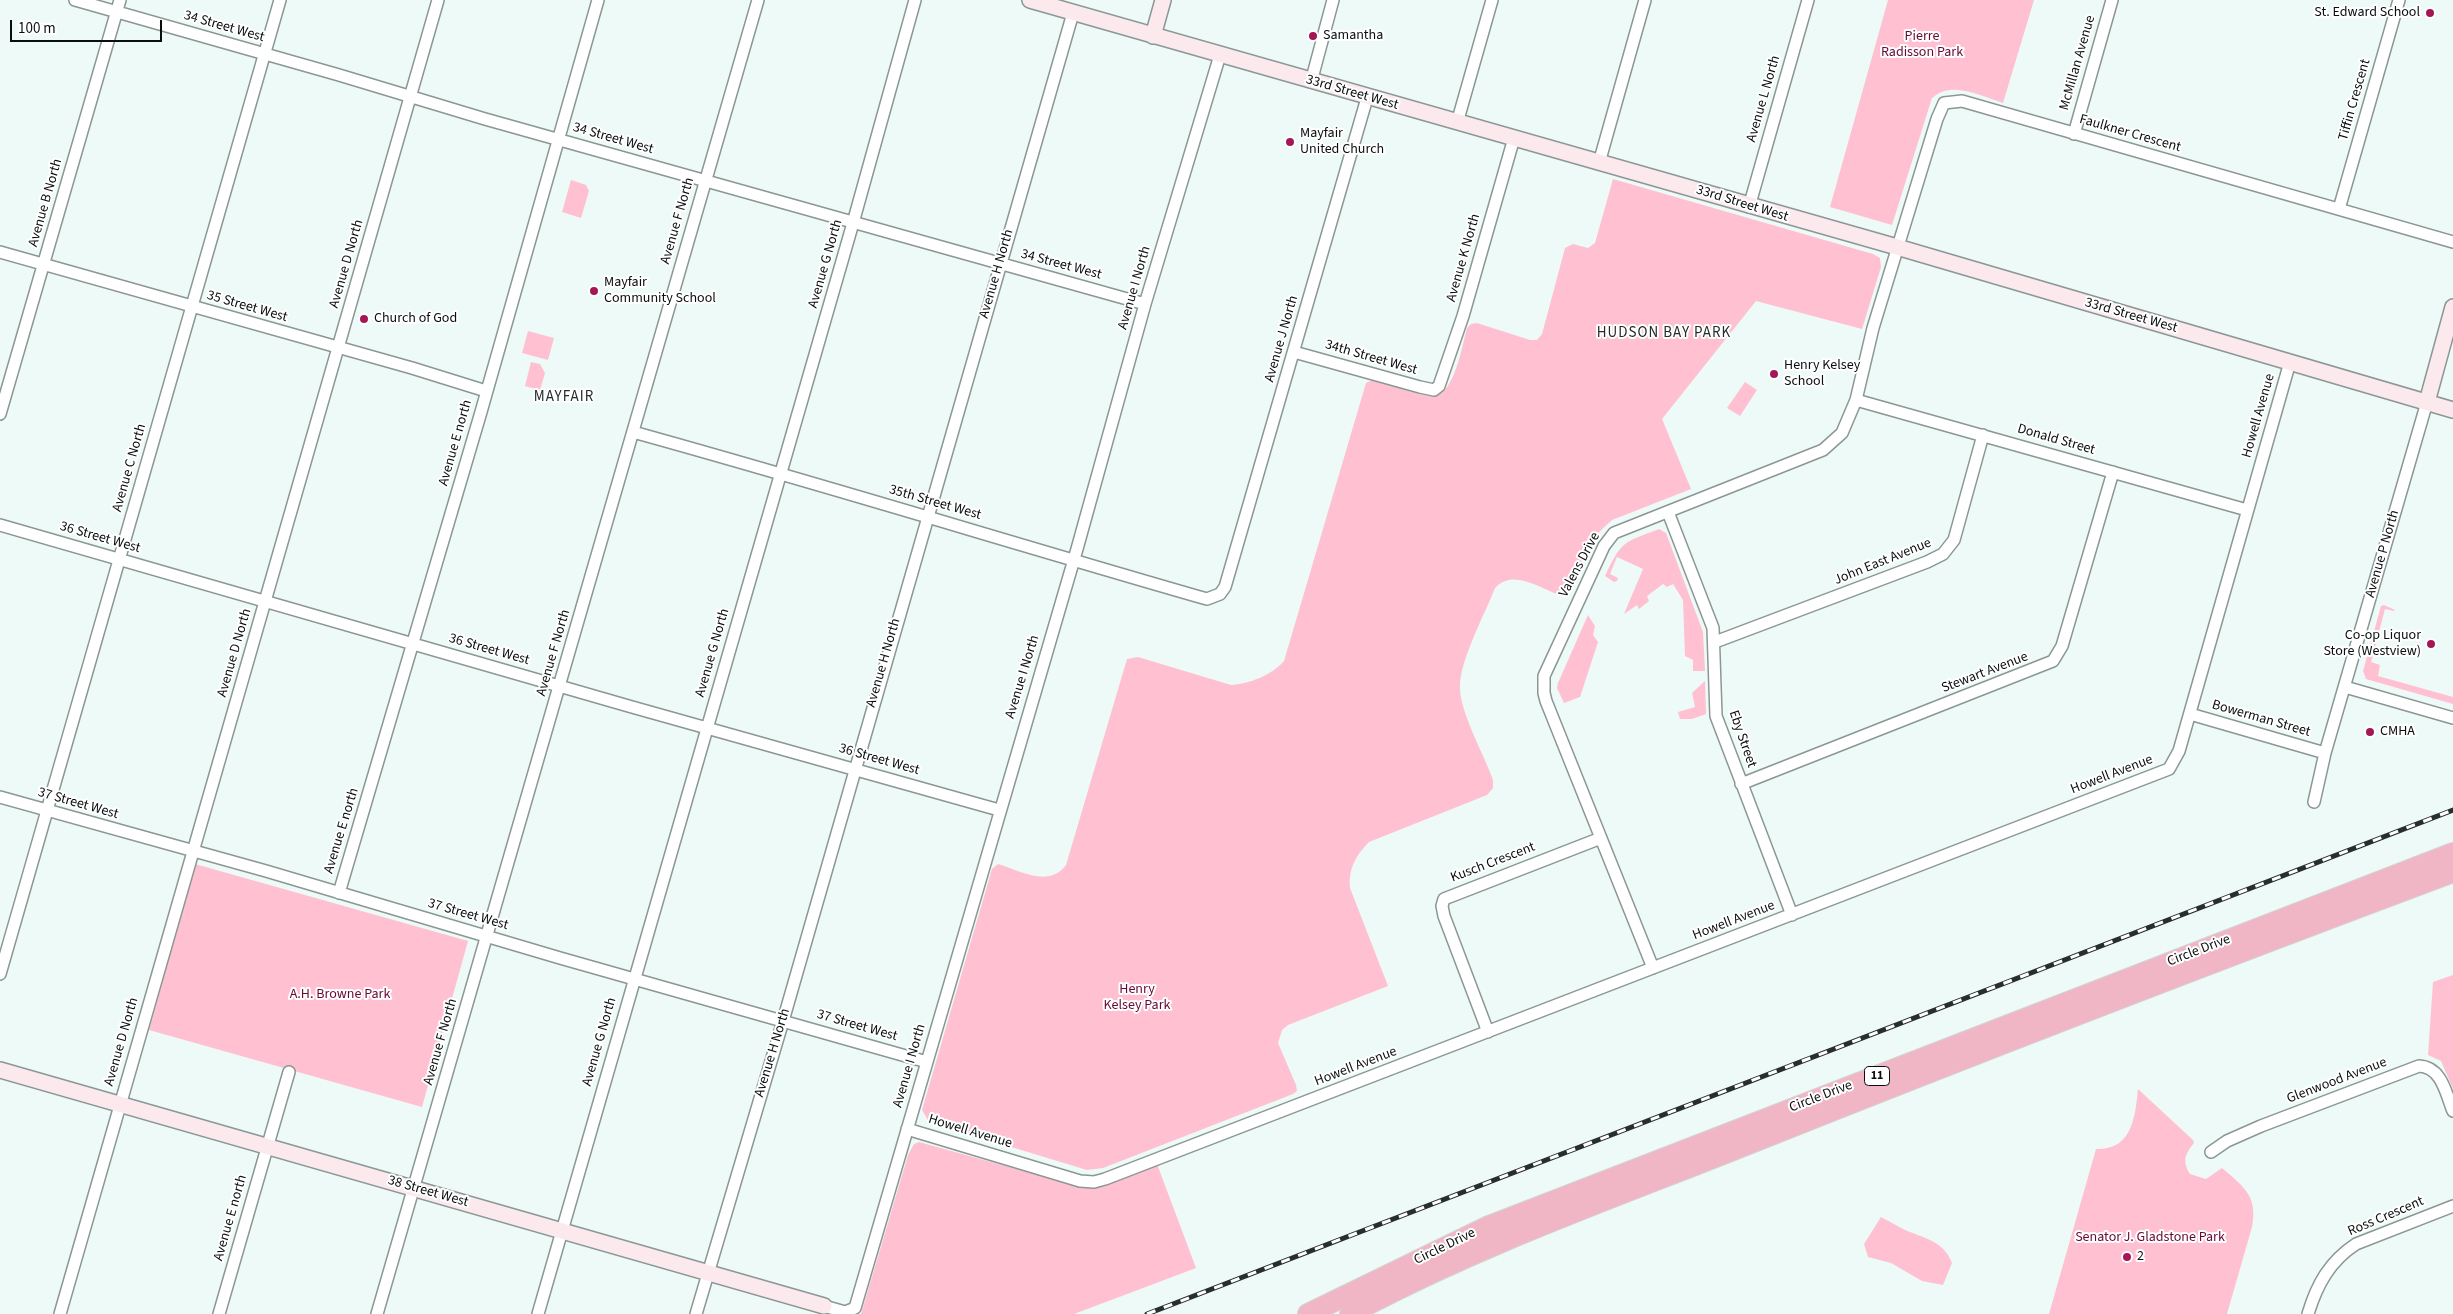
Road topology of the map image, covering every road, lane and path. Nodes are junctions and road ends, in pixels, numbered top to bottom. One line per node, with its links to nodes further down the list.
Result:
1 (74, 0): 16 (street, 34 Street West)
2 (120, 0): 16 (street, Avenue B North)
3 (280, 0): 19 (street, Avenue C North)
4 (438, 0): 22 (street, Avenue D North)
5 (598, 0): 27 (street, Avenue E north)
6 (758, 0): 29 (street, Avenue F North)
7 (915, 0): 32 (street, Avenue G North)
8 (1030, 0): 17 (main road, 33rd Street West)
9 (1163, 0): 18 (main road)
10 (1333, 0): 21 (street)
11 (1492, 0): 24 (street)
12 (1646, 0): 28 (street)
13 (1808, 0): 30 (street, Avenue L North)
14 (2112, 0): 25 (street, McMillan Avenue)
15 (2399, 0): 31 (street, Tiffin Crescent)
16 (117, 12): 19 (street, 34 Street West); 36 (street, Avenue B North)
17 (1073, 13): 18 (main road, 33rd Street West); 37 (street, Avenue H North)
18 (1153, 36): 20 (main road, 33rd Street West)
19 (264, 54): 22 (street, 34 Street West); 39 (street, Avenue C North)
20 (1220, 55): 21 (main road, 33rd Street West); 38 (street, Avenue I North)
21 (1311, 82): 23 (main road, 33rd Street West)
22 (410, 96): 27 (street, 34 Street West); 41 (street, Avenue D North)
23 (1368, 98): 24 (main road, 33rd Street West); 42 (street, Avenue J North)
24 (1457, 122): 26 (main road, 33rd Street West)
25 (2074, 134): 31 (street, Faulkner Crescent); 34 (street, Faulkner Crescent)
26 (1514, 138): 28 (main road, 33rd Street West); 44 (street, Avenue K North)
27 (558, 139): 29 (street, 34 Street West); 45 (street, Avenue E north)
28 (1599, 163): 30 (main road, 33rd Street West)
29 (705, 181): 32 (street, 34 Street West); 50 (street, Avenue F North)
30 (1750, 207): 34 (main road, 33rd Street West)
31 (2340, 209): 33 (street, Faulkner Crescent)
32 (853, 223): 37 (street, 34 Street West); 53 (street, Avenue G North)
33 (2453, 242)
34 (1897, 248): 43 (main road, 33rd Street West); 46 (street, Valens Drive)
35 (0, 252): 36 (street, 35 Street West)
36 (44, 265): 39 (street, 35 Street West); 49 (street, Avenue B North)
37 (1000, 265): 38 (street, 34 Street West); 56 (street, Avenue H North)
38 (1145, 304): 59 (street, Avenue I North)
39 (191, 306): 41 (street, 35 Street West); 58 (street, Avenue C North)
40 (2453, 307): 47 (main road, Avenue P North)
41 (339, 348): 45 (street, 35 Street West); 61 (street, Avenue D North)
42 (1294, 352): 44 (street, 34th Street West); 60 (street, Avenue J North)
43 (2290, 362): 47 (main road, 33rd Street West); 54 (street, Howell Avenue)
44 (1439, 386)
45 (486, 391): 63 (street, Avenue E north)
46 (1856, 400): 51 (street, Donald Street); 55 (street, Valens Drive)
47 (2427, 402): 48 (main road, 33rd Street West); 65 (street, Avenue P North)
48 (2453, 410)
49 (0, 414)
50 (632, 432): 53 (street, 35th Street West); 64 (street, Avenue F North)
51 (1983, 435): 52 (street, Donald Street); 62 (street, John East Avenue)
52 (2113, 472): 54 (street, Donald Street); 71 (street, Stewart Avenue)
53 (780, 474): 56 (street, 35th Street West); 68 (street, Avenue G North)
54 (2248, 510): 66 (street, Howell Avenue)
55 (1668, 512): 62 (street, Eby Street); 76 (street, Valens Drive)
56 (926, 516): 59 (street, 35th Street West); 70 (street, Avenue H North)
57 (0, 525): 58 (street, 36 Street West)
58 (119, 560): 61 (street, 36 Street West); 75 (street, Avenue C North)
59 (1073, 560): 60 (street, 35th Street West); 74 (street, Avenue I North)
60 (1225, 588)
61 (266, 600): 63 (street, 36 Street West); 77 (street, Avenue D North)
62 (1715, 642): 71 (street, Eby Street)
63 (413, 643): 64 (street, 36 Street West); 80 (street, Avenue E north)
64 (560, 686): 68 (street, 36 Street West); 82 (street, Avenue F North)
65 (2345, 687): 67 (street); 69 (street, Avenue P North)
66 (2190, 714): 69 (street, Bowerman Street); 81 (street, Howell Avenue)
67 (2453, 718)
68 (707, 727): 70 (street, 36 Street West); 85 (street, Avenue G North)
69 (2325, 753): 73 (street, Avenue P North)
70 (855, 768): 74 (street, 36 Street West); 86 (street, Avenue H North)
71 (1741, 784): 81 (street, Eby Street)
72 (0, 798): 75 (street, 37 Street West)
73 (2314, 802)
74 (999, 810): 88 (street, Avenue I North)
75 (46, 811): 77 (street, 37 Street West); 84 (street, Avenue C North)
76 (1601, 838): 83 (street, Valens Drive); 87 (street, Kusch Crescent)
77 (192, 852): 80 (street, 37 Street West); 91 (street, Avenue D North)
78 (2453, 853): 107 (highway, Circle Drive / 11)
79 (2453, 872): 108 (highway, Circle Drive / 11)
80 (339, 893): 82 (street, 37 Street West)
81 (1792, 915): 83 (street, Howell Avenue)
82 (488, 936): 85 (street, 37 Street West); 96 (street, Avenue F North)
83 (1653, 968): 87 (street, Howell Avenue)
84 (0, 974)
85 (634, 978): 86 (street, 37 Street West); 98 (street, Avenue G North)
86 (783, 1021): 88 (street, 37 Street West); 99 (street, Avenue H North)
87 (1488, 1032): 93 (street, Howell Avenue)
88 (927, 1062): 93 (street, Avenue I North)
89 (0, 1070): 91 (main road, 38 Street West)
90 (289, 1072): 94 (street, Avenue E north)
91 (120, 1104): 94 (main road, 38 Street West); 102 (street, Avenue D North)
92 (2453, 1111): 95 (street, Glenwood Avenue)
93 (907, 1129): 101 (street, Avenue I North)
94 (268, 1146): 96 (main road, 38 Street West); 103 (street, Avenue E north)
95 (2211, 1152)
96 (414, 1188): 98 (main road, 38 Street West); 104 (street, Avenue F North)
97 (2453, 1206): 109 (street, Ross Crescent)
98 (561, 1231): 99 (main road, 38 Street West); 105 (street, Avenue G North)
99 (707, 1274): 100 (main road, 38 Street West); 106 (street, Avenue H North)
100 (824, 1306): 101 (street, 38 Street West)
101 (855, 1308)
102 (60, 1314)
103 (219, 1314)
104 (378, 1314)
105 (538, 1314)
106 (696, 1314)
107 (1308, 1314)
108 (1350, 1314)
109 (2308, 1314)

